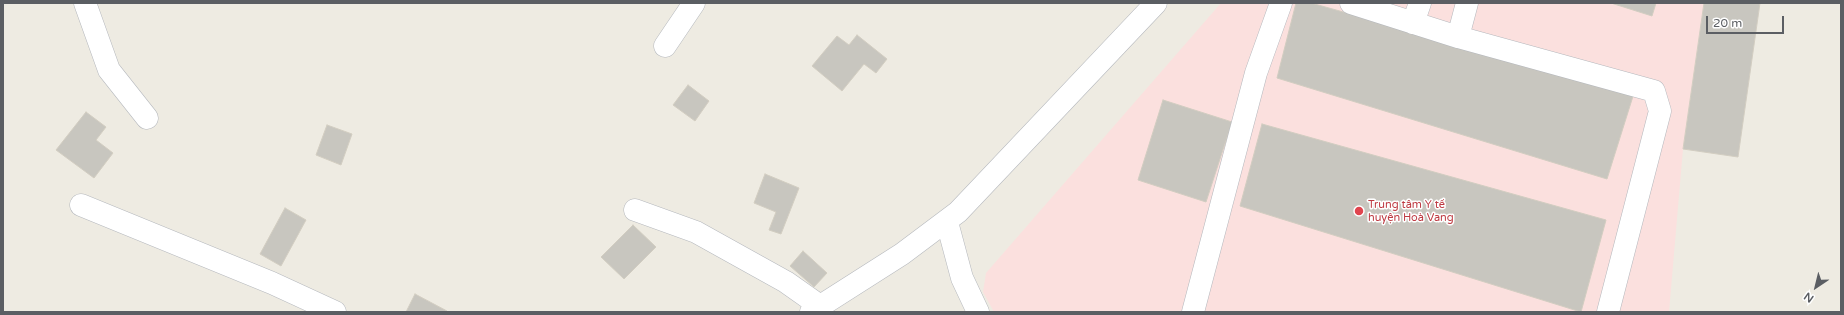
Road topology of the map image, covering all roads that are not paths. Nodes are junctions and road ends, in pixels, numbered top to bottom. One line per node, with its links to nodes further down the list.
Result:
1 (86, 3): 10 (street)
2 (694, 3): 9 (street)
3 (1156, 3): 13 (street)
4 (1281, 3): 17 (street)
5 (1351, 3): 7 (street)
6 (1467, 3): 8 (street)
7 (1417, 13): 8 (street)
8 (1458, 37): 18 (street)
9 (665, 46)
10 (147, 118)
11 (80, 205): 15 (street)
12 (635, 210): 14 (street)
13 (947, 222): 14 (street); 16 (street)
14 (816, 309)
15 (335, 312)
16 (978, 312)
17 (1193, 312)
18 (1608, 312)

